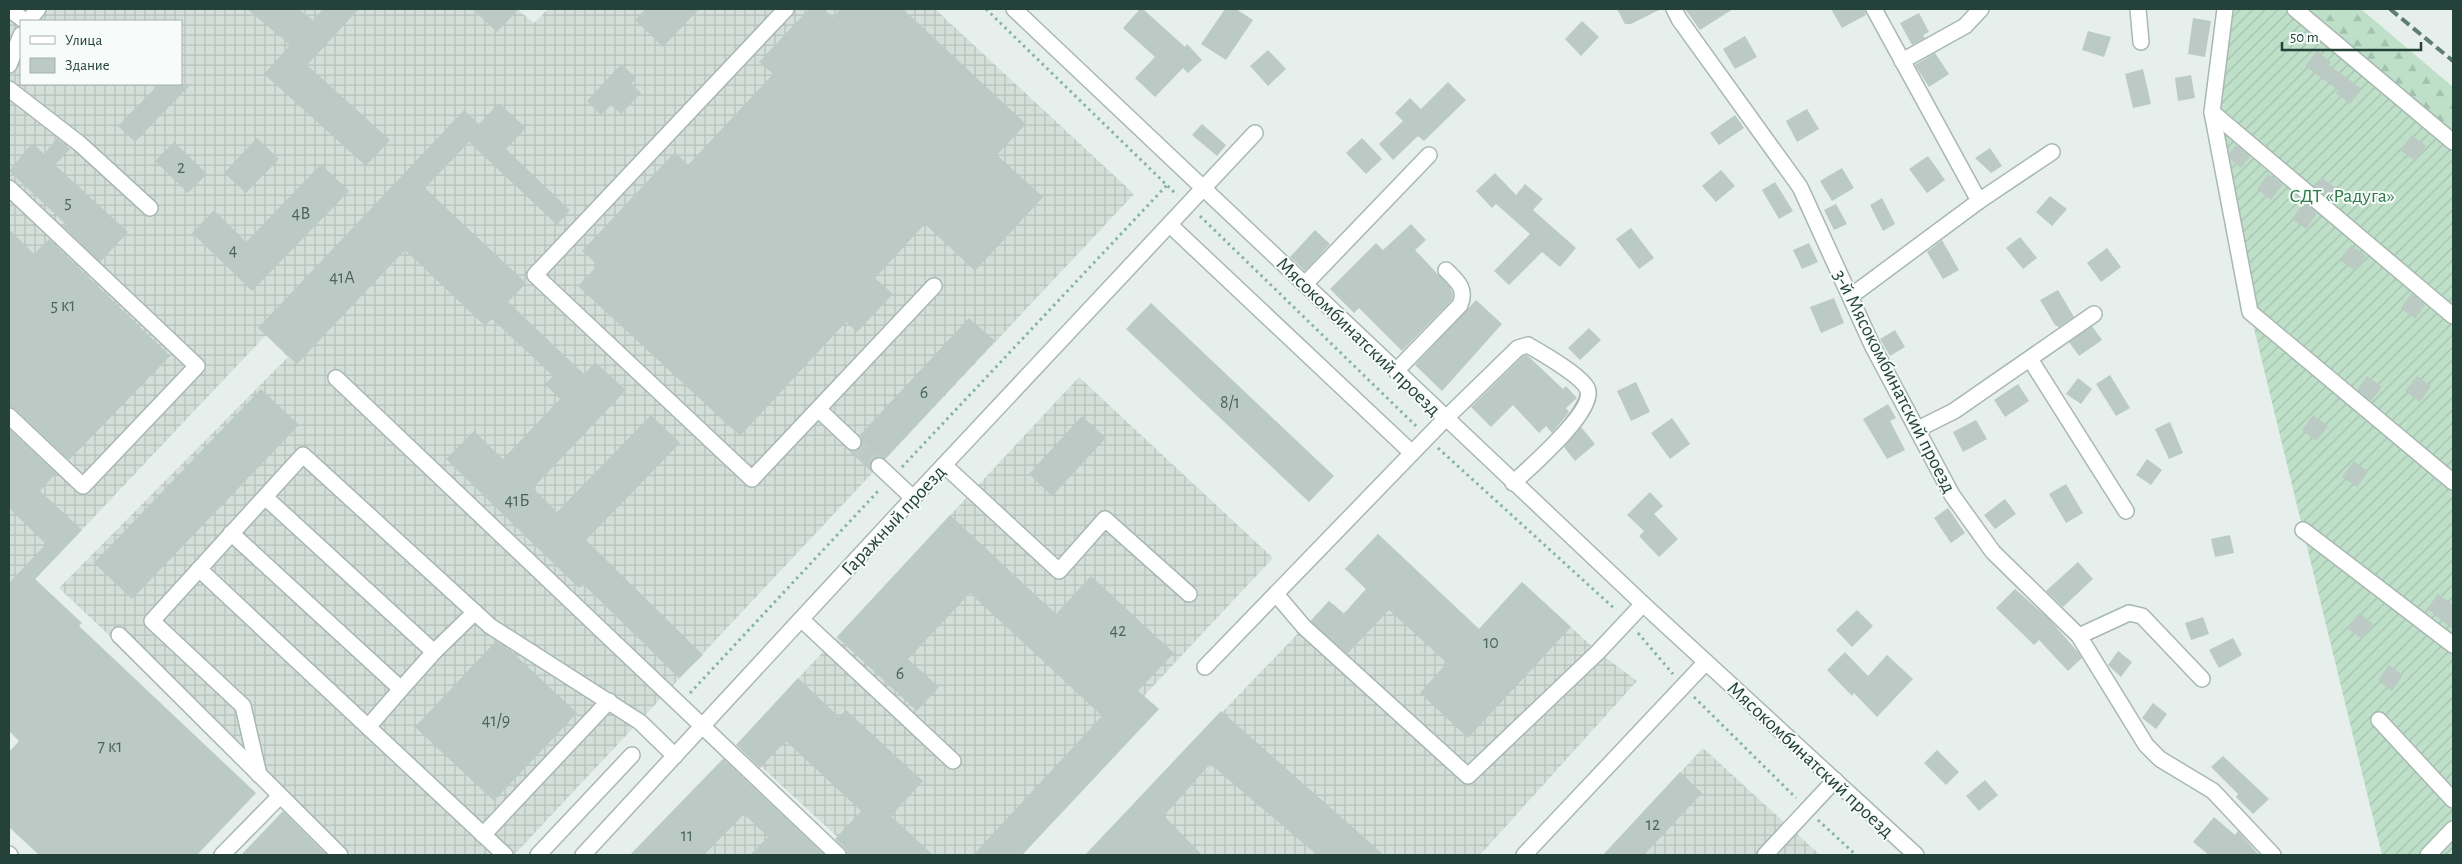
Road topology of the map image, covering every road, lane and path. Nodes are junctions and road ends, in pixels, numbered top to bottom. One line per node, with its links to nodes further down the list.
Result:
1 (9, 9): 11 (street)
2 (38, 9): 12 (street)
3 (786, 9): 38 (street)
4 (1014, 9): 24 (street, Мясокомбинатский проезд)
5 (1674, 9): 32 (street, 3-й Мясокомбинатский проезд)
6 (1874, 9): 15 (street)
7 (1981, 9): 15 (street)
8 (2138, 9): 14 (street)
9 (2225, 9): 18 (street)
10 (2295, 9): 20 (street)
11 (26, 20)
12 (28, 20)
13 (20, 37): 16 (street)
14 (2141, 42)
15 (1902, 61): 26 (street)
16 (9, 64)
17 (9, 89): 27 (street)
18 (2212, 112): 34 (street); 47 (street)
19 (1255, 133): 24 (street, Гаражный проезд)
20 (2453, 142)
21 (2052, 152): 26 (street)
22 (1429, 155): 30 (street)
23 (1167, 185): 46 (path)
24 (1205, 187): 28 (street, Гаражный проезд); 30 (street, Мясокомбинатский проезд)
25 (9, 188): 39 (street)
26 (1979, 202): 32 (street)
27 (150, 208)
28 (1170, 225): 43 (street); 44 (street, Гаражный проезд)
29 (1446, 270): 36 (street)
30 (1305, 284): 36 (street, Мясокомбинатский проезд)
31 (934, 286): 38 (street)
32 (1851, 296): 41 (street, 3-й Мясокомбинатский проезд)
33 (2094, 314): 35 (street)
34 (2453, 316)
35 (2030, 359): 41 (street); 51 (street)
36 (1396, 372): 40 (street, Мясокомбинатский проезд)
37 (336, 378): 69 (street)
38 (818, 409): 42 (street)
39 (9, 416)
40 (1445, 419): 43 (street); 48 (street, Мясокомбинатский проезд); 48 (street)
41 (1918, 429): 61 (street, 3-й Мясокомбинатский проезд)
42 (853, 442)
43 (1412, 454): 56 (street)
44 (944, 465): 50 (street, Гаражный проезд); 55 (street)
45 (879, 466): 46 (street)
46 (891, 478): 50 (street); 69 (path)
47 (2453, 482)
48 (1513, 483): 57 (street, Мясокомбинатский проезд)
49 (265, 497): 53 (street); 58 (street); 63 (street)
50 (913, 498): 59 (street, Гаражный проезд)
51 (2126, 511)
52 (2303, 530): 62 (street)
53 (231, 533): 54 (street); 67 (street)
54 (199, 569): 71 (street); 76 (street)
55 (1190, 594)
56 (1276, 594): 57 (street); 65 (street)
57 (1643, 604): 64 (street, Мясокомбинатский проезд)
58 (475, 612): 63 (street); 68 (street)
59 (801, 620): 72 (street, Гаражный проезд); 75 (street)
60 (119, 635): 76 (street)
61 (2079, 636): 66 (street); 91 (street, 3-й Мясокомбинатский проезд)
62 (2453, 644)
63 (434, 652): 67 (street)
64 (1706, 662): 77 (street, Мясокомбинатский проезд); 88 (street)
65 (1205, 668)
66 (2202, 679)
67 (401, 689): 71 (street)
68 (609, 701): 74 (street); 81 (street)
69 (678, 706): 72 (street)
70 (2379, 720): 79 (street)
71 (368, 727): 81 (street)
72 (701, 728): 74 (street, Гаражный проезд); 87 (street)
73 (632, 755): 85 (street)
74 (675, 756): 86 (street, Гаражный проезд)
75 (953, 761)
76 (259, 775): 78 (street)
77 (1835, 780): 89 (street); 90 (street, Мясокомбинатский проезд)
78 (280, 796): 82 (street); 83 (street)
79 (2453, 800)
80 (2453, 829): 92 (street)
81 (483, 835): 84 (street)
82 (222, 855)
83 (340, 855)
84 (505, 855)
85 (538, 855)
86 (583, 855)
87 (838, 855)
88 (1524, 855)
89 (1765, 855)
90 (1916, 855)
91 (2273, 855)
92 (2428, 855)

